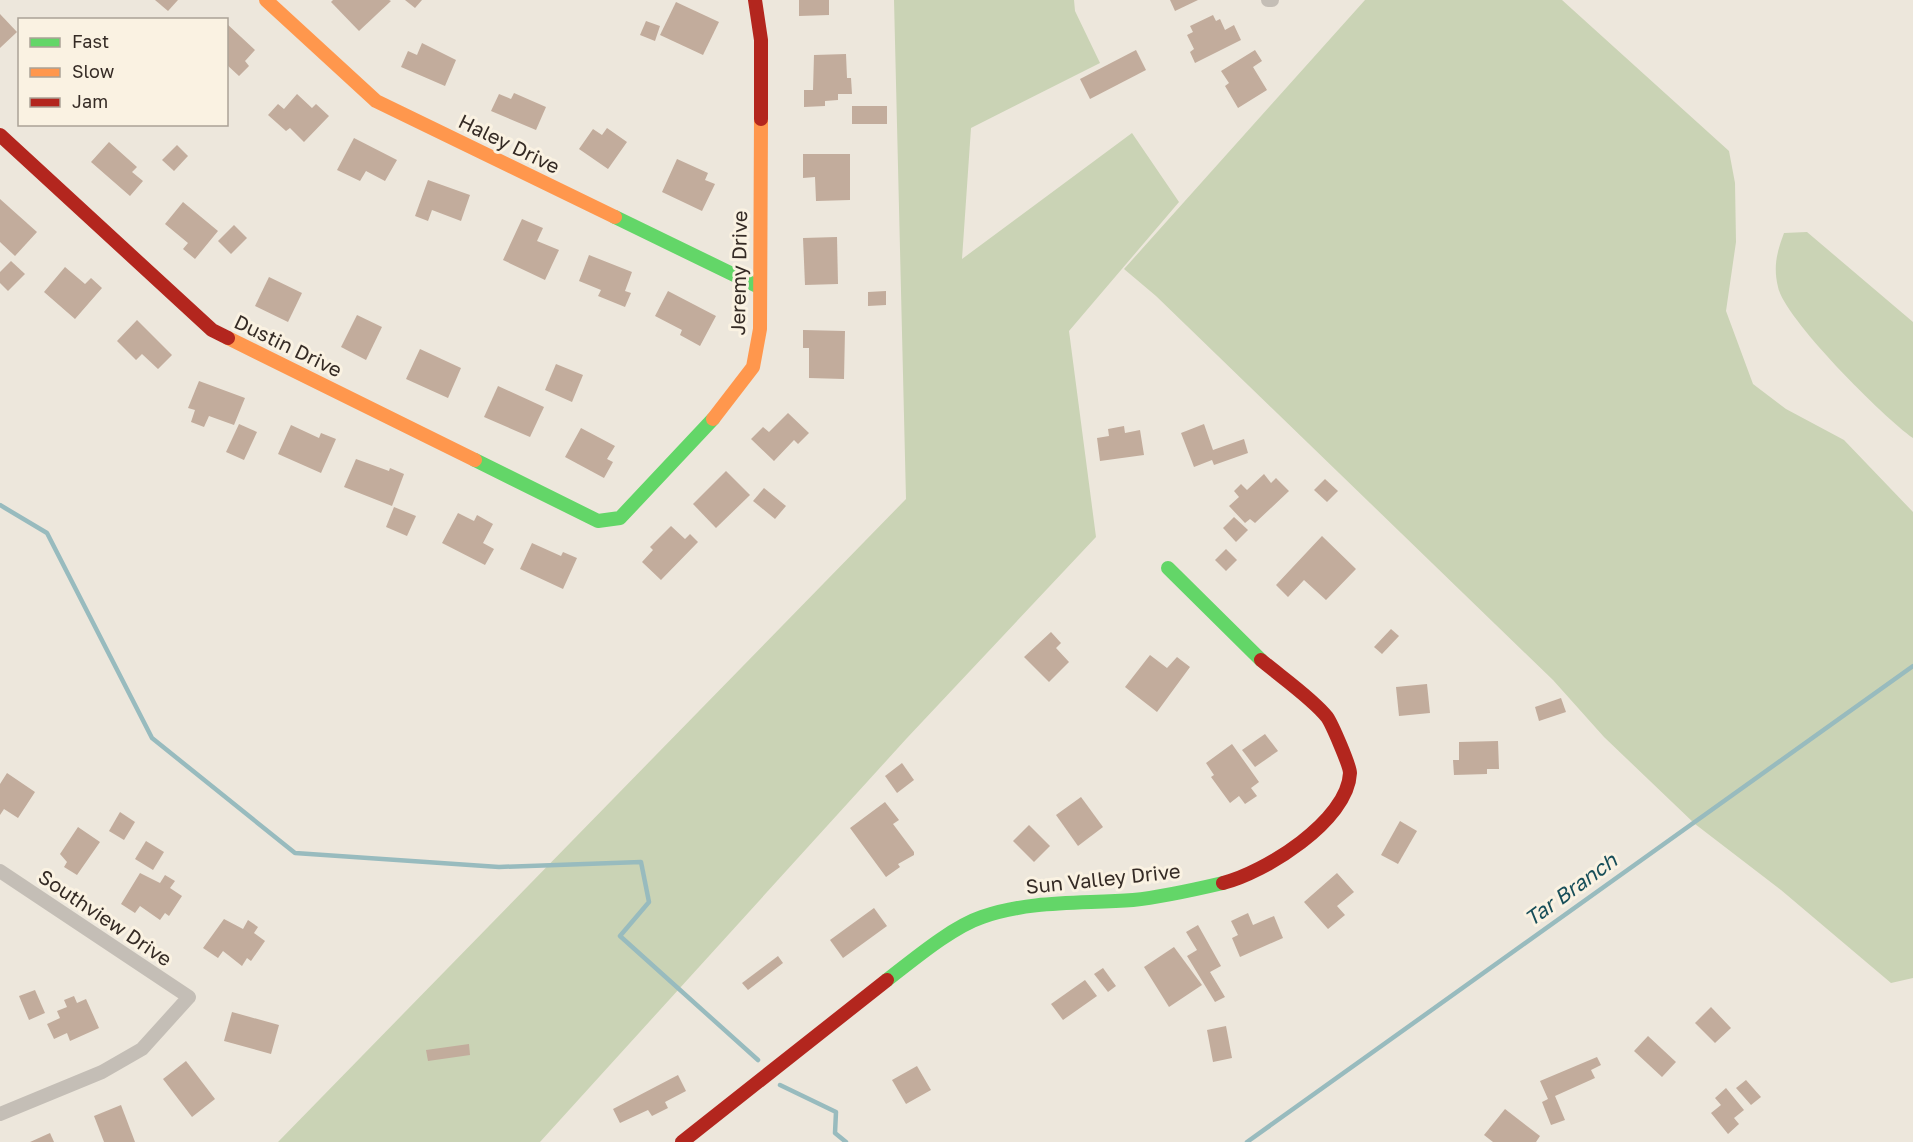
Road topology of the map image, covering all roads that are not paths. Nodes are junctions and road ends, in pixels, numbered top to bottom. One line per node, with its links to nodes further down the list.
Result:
1 (266, 0): 4 (street, Haley Drive)
2 (755, 0): 4 (street, Jeremy Drive)
3 (0, 135): 5 (street, Dustin Drive)
4 (759, 287): 5 (street, Jeremy Drive)
5 (606, 521)
6 (1168, 568): 9 (street, Sun Valley Drive)
7 (0, 871): 8 (street, Southview Drive)
8 (0, 1114)
9 (682, 1142)

